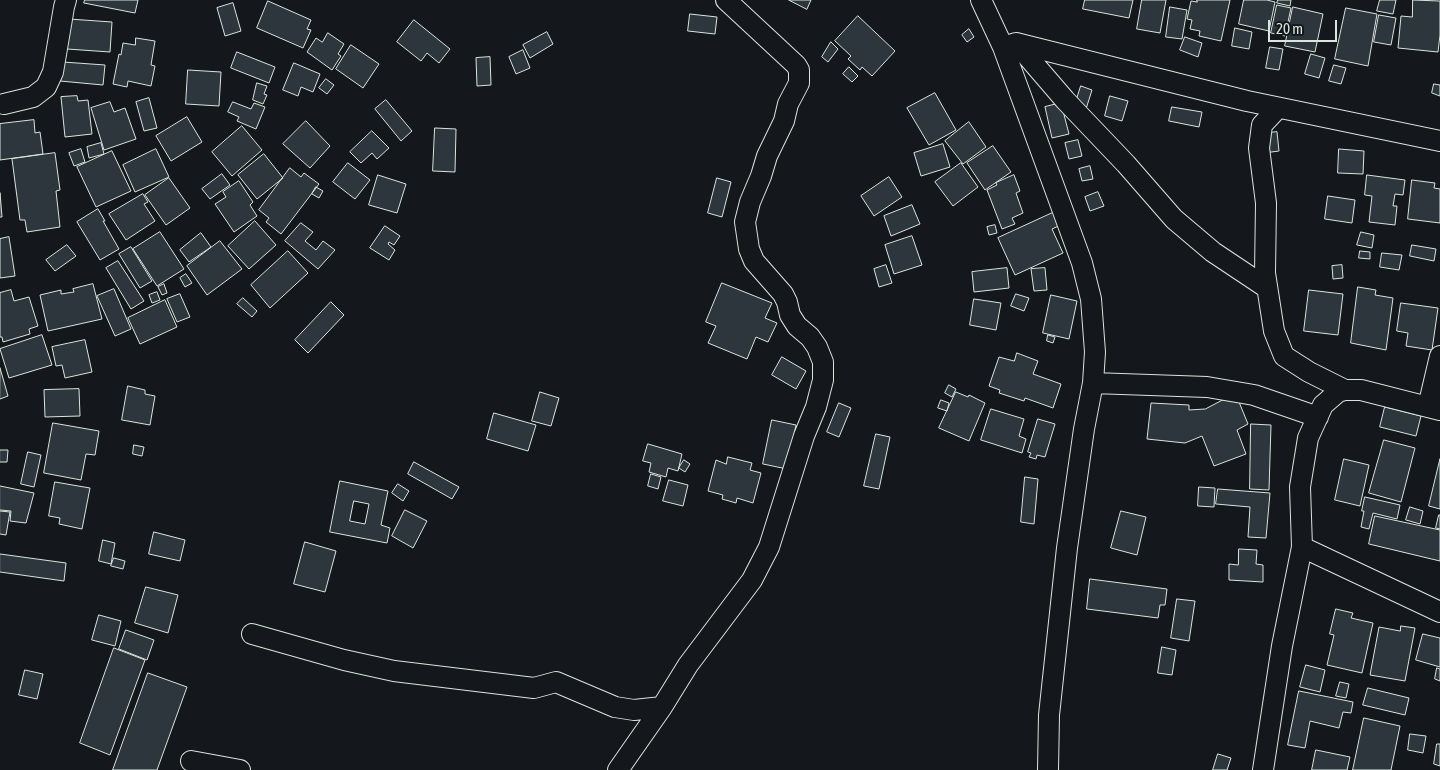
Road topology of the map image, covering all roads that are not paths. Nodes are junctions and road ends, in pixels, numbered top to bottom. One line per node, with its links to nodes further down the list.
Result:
1 (66, 0): 5 (street)
2 (726, 0): 17 (street)
3 (981, 0): 4 (street)
4 (1009, 45): 6 (street); 8 (street); 10 (street)
5 (4, 104)
6 (1278, 108): 7 (street); 8 (street)
7 (1440, 141)
8 (1267, 288): 11 (street)
9 (1440, 356): 12 (street)
10 (1093, 383): 13 (street); 21 (street)
11 (1345, 390): 12 (street); 13 (street)
12 (1434, 408)
13 (1318, 417): 14 (street)
14 (1302, 547): 15 (street); 22 (street)
15 (1440, 612)
16 (252, 634): 17 (street)
17 (662, 707): 20 (street)
18 (190, 761): 19 (street)
19 (240, 770)
20 (618, 770)
21 (1048, 770)
22 (1263, 770)

